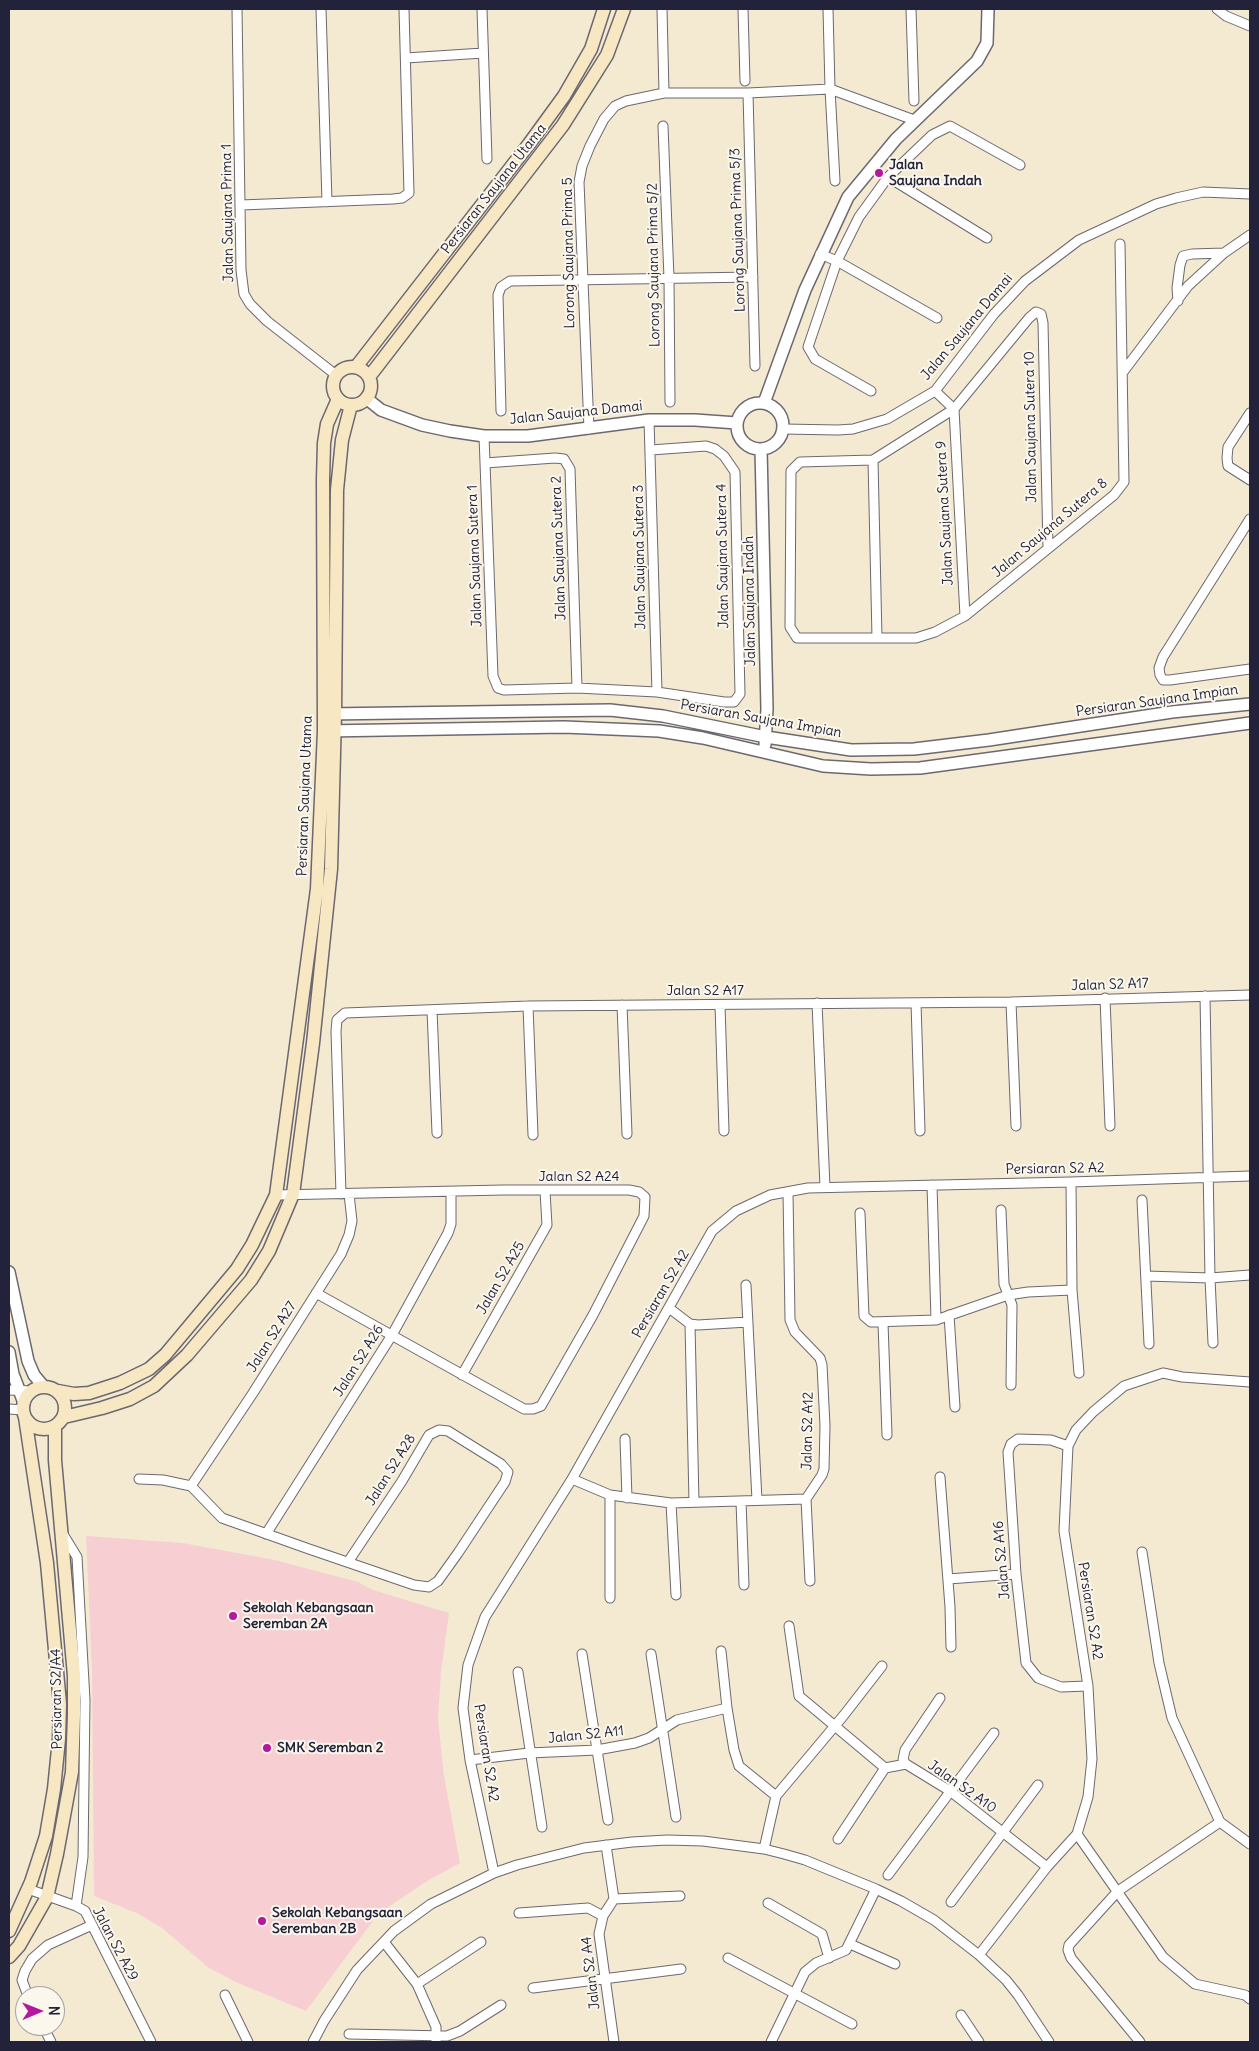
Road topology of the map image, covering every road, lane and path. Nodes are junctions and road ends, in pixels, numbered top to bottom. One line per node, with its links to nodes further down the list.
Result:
1 (237, 9): 29 (street, Jalan Saujana Prima 1)
2 (321, 9): 28 (street)
3 (404, 9): 15 (street)
4 (482, 9): 14 (street)
5 (604, 9): 42 (main road, Persiaran Saujana Utama)
6 (624, 9): 45 (main road, Persiaran Saujana Utama)
7 (662, 9): 18 (street)
8 (743, 9): 16 (street)
9 (828, 9): 17 (street)
10 (911, 9): 20 (street)
11 (988, 9): 21 (street)
12 (1217, 9): 13 (street)
13 (1250, 26)
14 (483, 53): 15 (street); 23 (street)
15 (406, 58): 28 (street)
16 (745, 81)
17 (830, 89): 19 (street, Lorong Saujana Prima 5); 21 (street); 26 (street)
18 (664, 93): 19 (street, Lorong Saujana Prima 5); 38 (street, Lorong Saujana Prima 5)
19 (748, 93): 36 (street, Lorong Saujana Prima 5/3)
20 (914, 102)
21 (914, 120): 34 (street)
22 (663, 126): 37 (street, Lorong Saujana Prima 5/2)
23 (487, 159)
24 (1020, 165): 25 (street)
25 (888, 177): 31 (street); 35 (street)
26 (835, 181)
27 (1250, 194): 47 (street, Jalan Saujana Damai)
28 (328, 202): 29 (street)
29 (241, 205): 44 (street, Jalan Saujana Prima 1)
30 (1250, 235): 33 (street)
31 (987, 238)
32 (1120, 244): 43 (street, Jalan Saujana Sutera 8)
33 (1224, 253): 39 (street); 39 (street)
34 (820, 254): 35 (street); 51 (street)
35 (837, 262): 40 (street); 46 (street)
36 (753, 277): 37 (street); 41 (street, Lorong Saujana Prima 5/3)
37 (669, 278): 38 (street); 50 (street, Lorong Saujana Prima 5/2)
38 (583, 279): 54 (street); 58 (street, Lorong Saujana Prima 5)
39 (1178, 301): 43 (street)
40 (937, 318)
41 (755, 366)
42 (356, 368): 44 (main road); 45 (main road)
43 (1123, 372): 67 (street, Jalan Saujana Sutera 8)
44 (336, 375): 49 (main road)
45 (369, 377): 48 (main road)
46 (871, 391)
47 (935, 391): 53 (street); 59 (street, Jalan Saujana Damai)
48 (366, 398): 52 (main road); 60 (street, Jalan Saujana Damai)
49 (338, 399): 52 (main road); 74 (main road, Persiaran Saujana Utama)
50 (670, 402)
51 (764, 403): 57 (street); 59 (street)
52 (351, 405): 74 (main road, Persiaran Saujana Utama)
53 (954, 409): 63 (street); 67 (street, Jalan Saujana Sutera 10); 68 (street, Jalan Saujana Sutera 9)
54 (501, 411)
55 (1250, 413): 65 (street)
56 (649, 420): 57 (street, Jalan Saujana Damai); 58 (street, Jalan Saujana Damai); 62 (street, Jalan Saujana Sutera 3)
57 (737, 423): 61 (street)
58 (589, 429): 60 (street, Jalan Saujana Damai)
59 (783, 429): 61 (street)
60 (484, 436): 64 (street, Jalan Saujana Sutera 1)
61 (761, 449): 77 (street, Jalan Saujana Indah)
62 (651, 450): 72 (street, Jalan Saujana Sutera 3); 72 (street, Jalan Saujana Sutera 4)
63 (873, 460): 69 (street); 69 (street, Jalan Saujana Sutera 8)
64 (485, 463): 71 (street, Jalan Saujana Sutera 1); 71 (street, Jalan Saujana Sutera 2)
65 (1250, 480)
66 (1250, 519): 70 (street)
67 (1048, 548): 68 (street, Jalan Saujana Sutera 8)
68 (965, 616): 69 (street, Jalan Saujana Sutera 8)
69 (877, 638)
70 (1250, 669)
71 (577, 688): 72 (street)
72 (657, 692)
73 (1250, 704): 77 (street, Persiaran Saujana Impian)
74 (329, 714): 76 (main road, Persiaran Saujana Utama); 77 (street, Persiaran Saujana Impian)
75 (1250, 724): 78 (street, Persiaran Saujana Impian)
76 (329, 731): 78 (street, Persiaran Saujana Impian); 104 (main road, Persiaran Saujana Utama); 105 (main road, Persiaran Saujana Utama)
77 (766, 737): 78 (street, Jalan Saujana Indah)
78 (764, 752)
79 (1250, 995): 80 (street, Jalan S2 A17)
80 (1205, 996): 81 (street, Jalan S2 A17); 97 (street)
81 (1105, 998): 82 (street, Jalan S2 A17); 90 (street)
82 (1011, 1002): 83 (street, Jalan S2 A17); 89 (street)
83 (916, 1003): 84 (street, Jalan S2 A17); 92 (street)
84 (816, 1004): 86 (street, Jalan S2 A17); 100 (street)
85 (622, 1005): 86 (street, Jalan S2 A17); 87 (street, Jalan S2 A17); 94 (street)
86 (720, 1005): 91 (street)
87 (528, 1006): 88 (street, Jalan S2 A17); 95 (street)
88 (432, 1010): 93 (street); 106 (street, Jalan S2 A17)
89 (1016, 1126)
90 (1110, 1126)
91 (724, 1131)
92 (920, 1131)
93 (436, 1133)
94 (627, 1134)
95 (533, 1135)
96 (1250, 1176): 97 (street, Persiaran S2 A2)
97 (1210, 1177): 98 (street, Persiaran S2 A2); 113 (street)
98 (1071, 1182): 99 (street, Persiaran S2 A2); 115 (street)
99 (932, 1185): 100 (street, Persiaran S2 A2); 120 (street)
100 (825, 1187): 103 (street, Persiaran S2 A2)
101 (545, 1191): 102 (street, Jalan S2 A24); 129 (street, Jalan S2 A25); 129 (street, Jalan S2 A24)
102 (451, 1192): 106 (street, Jalan S2 A24); 124 (street, Jalan S2 A26)
103 (788, 1192): 118 (street, Persiaran S2 A2); 150 (street, Jalan S2 A12)
104 (276, 1194): 105 (street, Jalan S2 A24); 135 (main road, Persiaran Saujana Utama)
105 (292, 1194): 106 (street, Jalan S2 A24); 139 (main road, Persiaran Saujana Utama)
106 (345, 1194): 116 (street, Jalan S2 A27)
107 (1142, 1200): 112 (street)
108 (1001, 1210): 117 (street)
109 (860, 1213): 122 (street)
110 (9, 1272): 133 (street)
111 (1250, 1275): 113 (street)
112 (1146, 1276): 113 (street); 125 (street)
113 (1210, 1278): 126 (street)
114 (746, 1285): 121 (street)
115 (1072, 1290): 117 (street); 128 (street)
116 (316, 1293): 124 (street); 147 (street, Jalan S2 A27)
117 (1008, 1295): 119 (street); 132 (street)
118 (669, 1308): 123 (street); 146 (street, Persiaran S2 A2)
119 (949, 1315): 120 (street); 136 (street)
120 (936, 1320): 122 (street)
121 (748, 1322): 123 (street); 151 (street)
122 (883, 1323): 141 (street)
123 (690, 1324): 153 (street)
124 (392, 1335): 129 (street); 155 (street, Jalan S2 A26)
125 (1149, 1344)
126 (1213, 1344)
127 (9, 1352): 130 (street)
128 (1079, 1373)
129 (462, 1375)
130 (11, 1378): 134 (street)
131 (1250, 1382): 143 (street, Persiaran S2 A2)
132 (1011, 1385)
133 (44, 1387): 134 (main road); 135 (main road)
134 (20, 1390): 138 (main road)
135 (58, 1391): 139 (main road)
136 (955, 1407)
137 (9, 1409): 138 (street)
138 (24, 1410): 140 (main road); 199 (main road, Persiaran S2/A4)
139 (64, 1417): 140 (main road)
140 (54, 1427): 171 (main road, Persiaran S2/A4)
141 (887, 1435)
142 (625, 1439): 149 (street)
143 (1068, 1446): 158 (street, Jalan S2 A16); 172 (street, Persiaran S2 A2)
144 (940, 1477): 159 (street)
145 (139, 1479): 147 (street)
146 (572, 1479): 148 (street); 180 (street, Persiaran S2 A2)
147 (191, 1486): 155 (street)
148 (610, 1494): 149 (street); 163 (street)
149 (628, 1498): 154 (street)
150 (806, 1499): 151 (street); 160 (street)
151 (757, 1500): 152 (street)
152 (741, 1501): 153 (street); 161 (street)
153 (694, 1502): 154 (street)
154 (671, 1503): 162 (street)
155 (266, 1534): 157 (street)
156 (1142, 1552): 188 (street)
157 (348, 1562): 157 (street, Jalan S2 A28)
158 (1016, 1574): 159 (street); 172 (street, Jalan S2 A16)
159 (948, 1579): 165 (street)
160 (810, 1581)
161 (744, 1585)
162 (676, 1595)
163 (610, 1598)
164 (789, 1626): 175 (street)
165 (951, 1647)
166 (721, 1651): 174 (street)
167 (582, 1654): 178 (street)
168 (651, 1654): 176 (street)
169 (882, 1666): 175 (street)
170 (518, 1672): 179 (street)
171 (79, 1676): 203 (main road, Persiaran S2/A4); 207 (street)
172 (1088, 1686): 191 (street, Persiaran S2 A2)
173 (940, 1698): 181 (street)
174 (727, 1708): 176 (street, Jalan S2 A11); 185 (street)
175 (835, 1726): 182 (street); 185 (street)
176 (663, 1729): 178 (street, Jalan S2 A11); 186 (street)
177 (994, 1733): 184 (street)
178 (598, 1750): 179 (street, Jalan S2 A11); 187 (street)
179 (530, 1753): 180 (street, Jalan S2 A11); 189 (street)
180 (470, 1760): 197 (street, Persiaran S2 A2)
181 (906, 1764): 182 (street, Jalan S2 A10); 184 (street, Jalan S2 A10)
182 (885, 1768): 192 (street)
183 (1038, 1785): 190 (street)
184 (950, 1791): 190 (street, Jalan S2 A10); 198 (street)
185 (776, 1796): 195 (street)
186 (676, 1817)
187 (608, 1820)
188 (1220, 1822): 193 (street); 201 (street)
189 (542, 1827)
190 (1004, 1833): 196 (street, Jalan S2 A10); 205 (street)
191 (1077, 1834): 196 (street, Persiaran S2 A2); 201 (street)
192 (838, 1839)
193 (1250, 1844)
194 (606, 1845): 195 (street); 197 (street); 204 (street)
195 (764, 1849): 200 (street)
196 (1047, 1867): 215 (street, Persiaran S2 A2)
197 (494, 1873): 212 (street)
198 (888, 1875)
199 (28, 1889): 203 (street, Jalan S2 A29); 211 (main road, Persiaran S2/A4)
200 (876, 1889): 214 (street); 215 (street)
201 (1118, 1891): 227 (street); 240 (street)
202 (680, 1896): 204 (street)
203 (47, 1897): 207 (street, Jalan S2 A29); 216 (main road, Persiaran S2/A4)
204 (614, 1899): 209 (street, Jalan S2 A4)
205 (951, 1902)
206 (768, 1903): 218 (street)
207 (76, 1906): 210 (street, Jalan S2 A29)
208 (519, 1913): 209 (street)
209 (603, 1916): 221 (street, Jalan S2 A4)
210 (92, 1925): 223 (street); 233 (street, Jalan S2 A29)
211 (9, 1931)
212 (384, 1942): 222 (street); 235 (street)
213 (481, 1942): 222 (street)
214 (850, 1944): 218 (street); 219 (street)
215 (979, 1955): 239 (street)
216 (9, 1957)
217 (728, 1958): 225 (street)
218 (829, 1958): 225 (street)
219 (895, 1964)
220 (681, 1969): 221 (street)
221 (604, 1979): 224 (street); 236 (street, Jalan S2 A4)
222 (417, 1984): 232 (street)
223 (24, 1986)
224 (533, 1988)
225 (794, 1992): 230 (street); 237 (street)
226 (225, 1995): 234 (street)
227 (1250, 1999)
228 (501, 2005): 232 (street)
229 (960, 2015): 238 (street)
230 (852, 2024)
231 (349, 2034): 232 (street)
232 (437, 2039)
233 (151, 2042)
234 (248, 2042)
235 (313, 2042)
236 (614, 2042)
237 (771, 2042)
238 (979, 2042)
239 (1050, 2042)
240 (1140, 2042)

